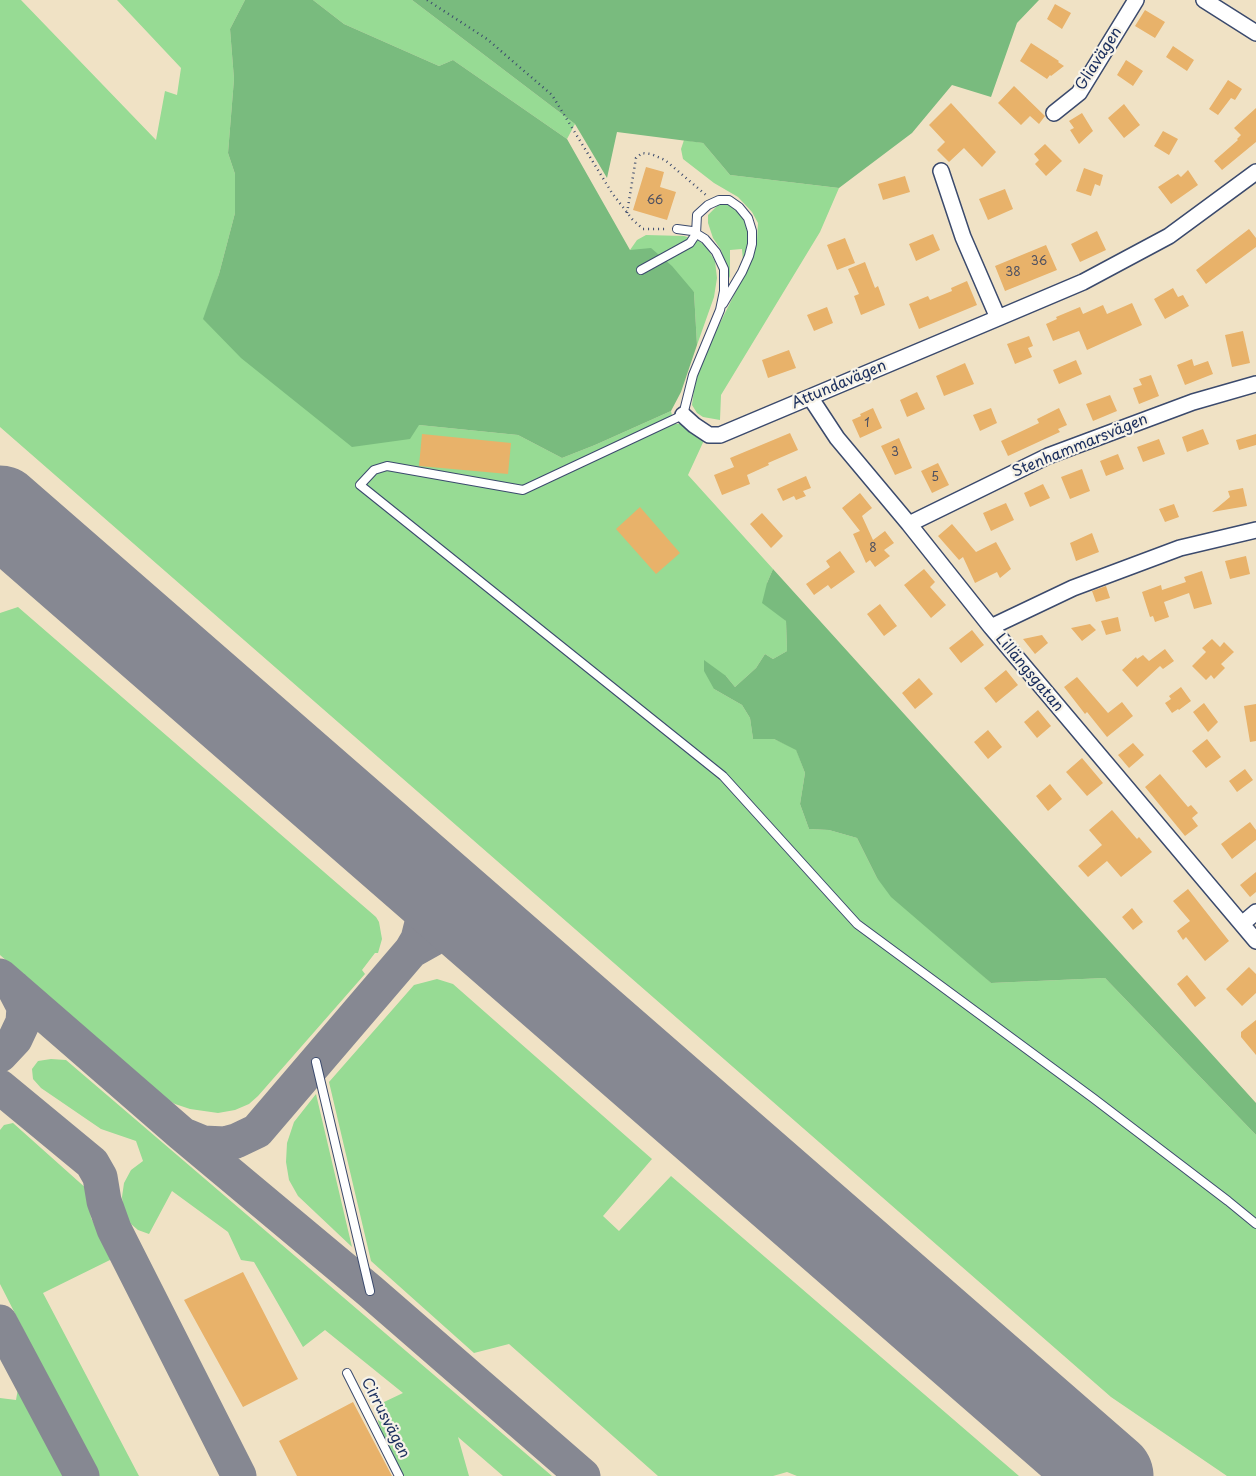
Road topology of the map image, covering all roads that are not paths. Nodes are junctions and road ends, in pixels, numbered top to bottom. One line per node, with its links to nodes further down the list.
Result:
1 (1136, 0): 4 (street, Gliavägen)
2 (1204, 0): 3 (street)
3 (1256, 33)
4 (1054, 112)
5 (941, 171): 11 (street)
6 (1256, 172): 11 (street, Attundavägen)
7 (677, 229): 8 (lane)
8 (696, 234): 9 (lane); 10 (lane); 10 (lane)
9 (641, 270)
10 (720, 310): 14 (lane)
11 (998, 318): 13 (street, Attundavägen)
12 (1256, 384): 15 (street, Stenhammarsvägen)
13 (810, 397): 14 (street, Attundavägen); 15 (street, Lillängsgatan)
14 (683, 415): 22 (lane)
15 (909, 524): 17 (street, Lillängsgatan)
16 (1256, 530): 17 (street)
17 (990, 628): 19 (street, Lillängsgatan)
18 (1256, 912): 19 (street)
19 (1242, 924): 20 (street, Lillängsgatan)
20 (1256, 941)
21 (316, 1062): 23 (lane)
22 (1256, 1224)
23 (370, 1291)
24 (347, 1373): 25 (lane, Cirrusvägen)
25 (399, 1476)

